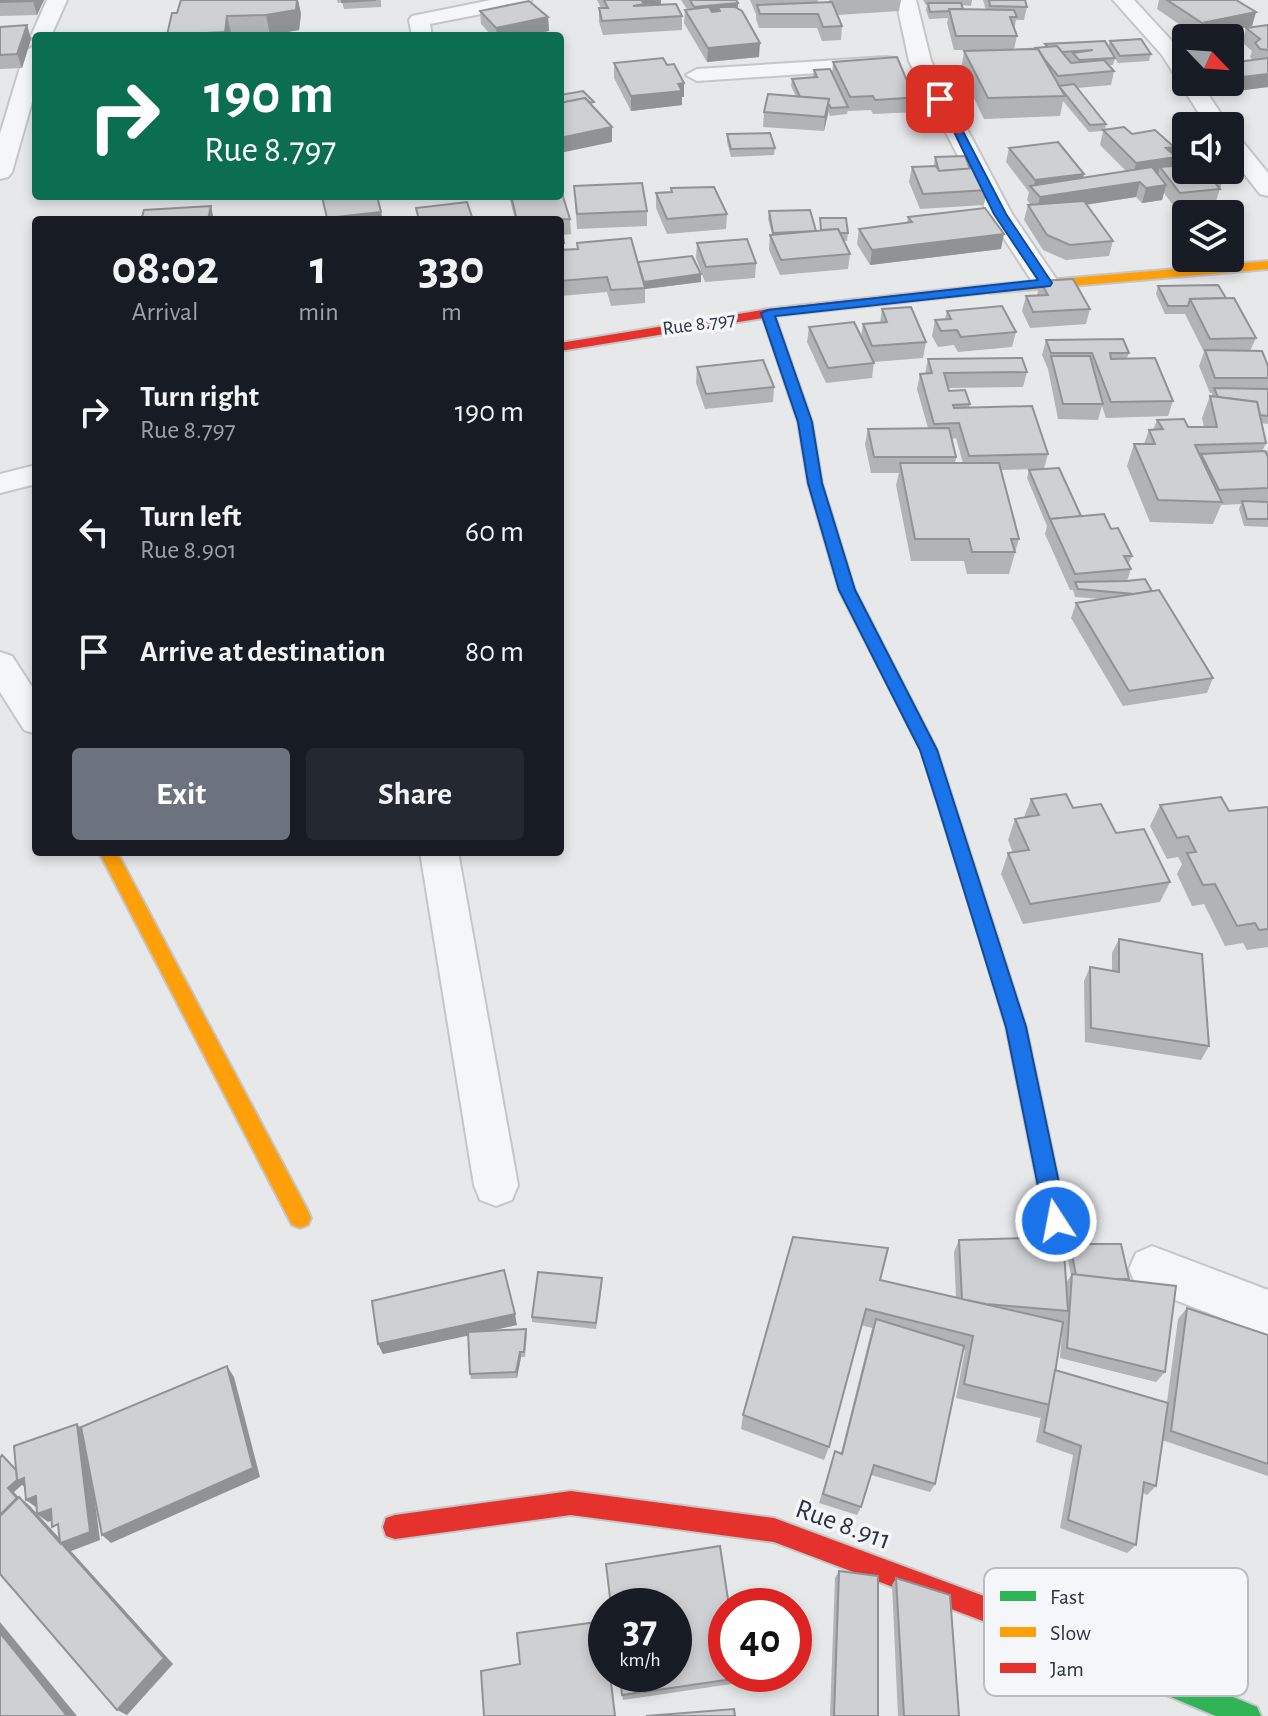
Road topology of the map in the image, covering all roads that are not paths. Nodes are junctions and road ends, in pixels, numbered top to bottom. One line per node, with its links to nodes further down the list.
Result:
1 (57, 0): 6 (street)
2 (522, 0): 5 (street)
3 (906, 0): 8 (street)
4 (1123, 0): 7 (street)
5 (419, 19)
6 (43, 32)
7 (1172, 54)
8 (920, 61): 10 (street); 15 (street)
9 (32, 64): 12 (street)
10 (697, 75)
11 (1244, 159): 13 (street)
12 (0, 172)
13 (1268, 189)
14 (1268, 265): 15 (street, Rue 8.797)
15 (1046, 283): 16 (street, Rue 8.797)
16 (768, 313): 17 (street, Rue 8.797); 26 (street)
17 (564, 346)
18 (32, 475): 19 (street)
19 (0, 484)
20 (0, 664): 21 (street)
21 (32, 715)
22 (110, 856): 25 (street)
23 (440, 856): 24 (street)
24 (496, 1185)
25 (300, 1218)
26 (1056, 1221)
27 (1152, 1269): 28 (street)
28 (1268, 1313)
29 (395, 1527): 30 (street, Rue 8.911)
30 (984, 1606)
31 (1200, 1696): 32 (street, Rue 8.911)
32 (1248, 1716)

